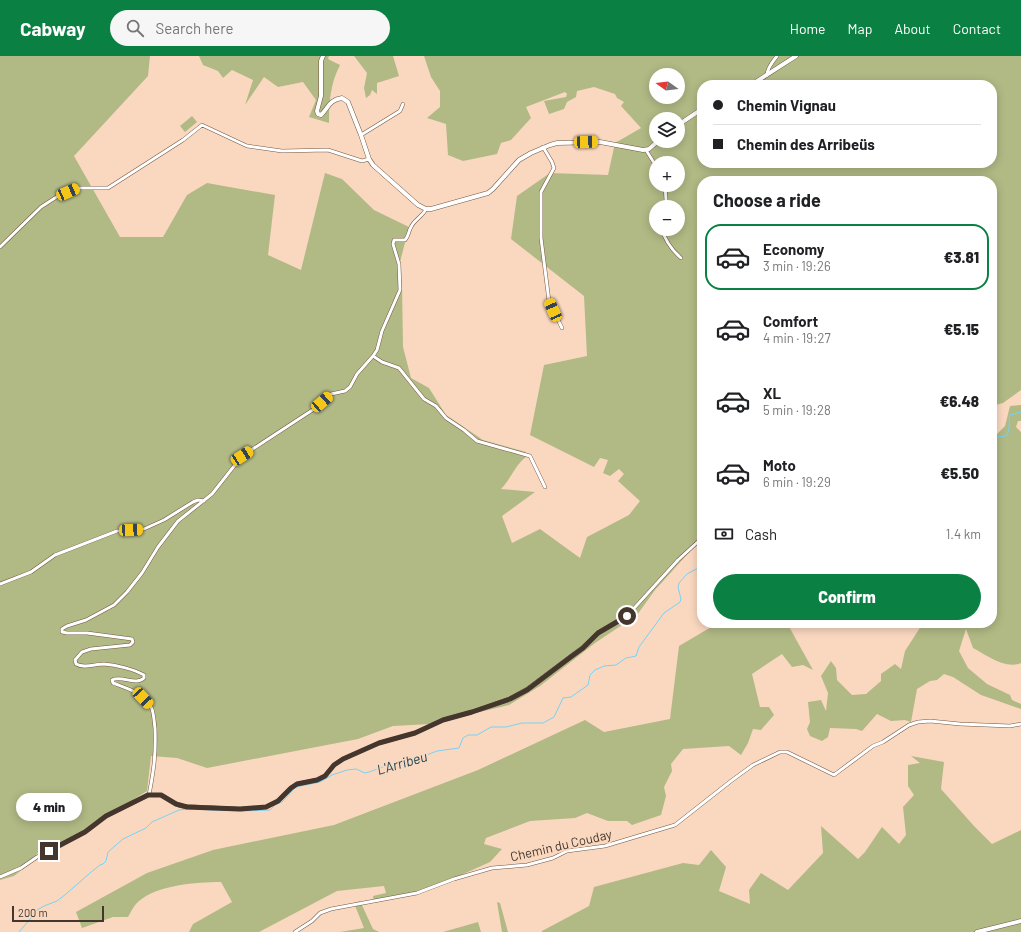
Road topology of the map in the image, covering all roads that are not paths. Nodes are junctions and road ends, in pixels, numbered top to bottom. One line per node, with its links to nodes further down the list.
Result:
1 (323, 56): 9 (street)
2 (777, 56): 4 (street)
3 (796, 56): 4 (street)
4 (768, 75): 5 (street)
5 (760, 80)
6 (403, 104): 9 (street)
7 (697, 112): 8 (street)
8 (685, 120)
9 (361, 135): 14 (street)
10 (543, 147): 12 (street); 15 (street); 19 (street)
11 (649, 148): 12 (street)
12 (646, 150): 13 (street)
13 (650, 156)
14 (369, 159): 15 (street); 17 (street)
15 (426, 209): 20 (street)
16 (664, 236): 18 (street)
17 (0, 247)
18 (680, 258)
19 (562, 328)
20 (373, 356): 21 (street); 22 (street)
21 (545, 487)
22 (204, 501): 24 (street); 26 (street)
23 (697, 543): 26 (street)
24 (0, 584)
25 (1021, 724): 29 (street, Chemin du Couday)
26 (148, 795): 27 (street)
27 (0, 877)
28 (1021, 921): 30 (street)
29 (295, 932)
30 (977, 932)

